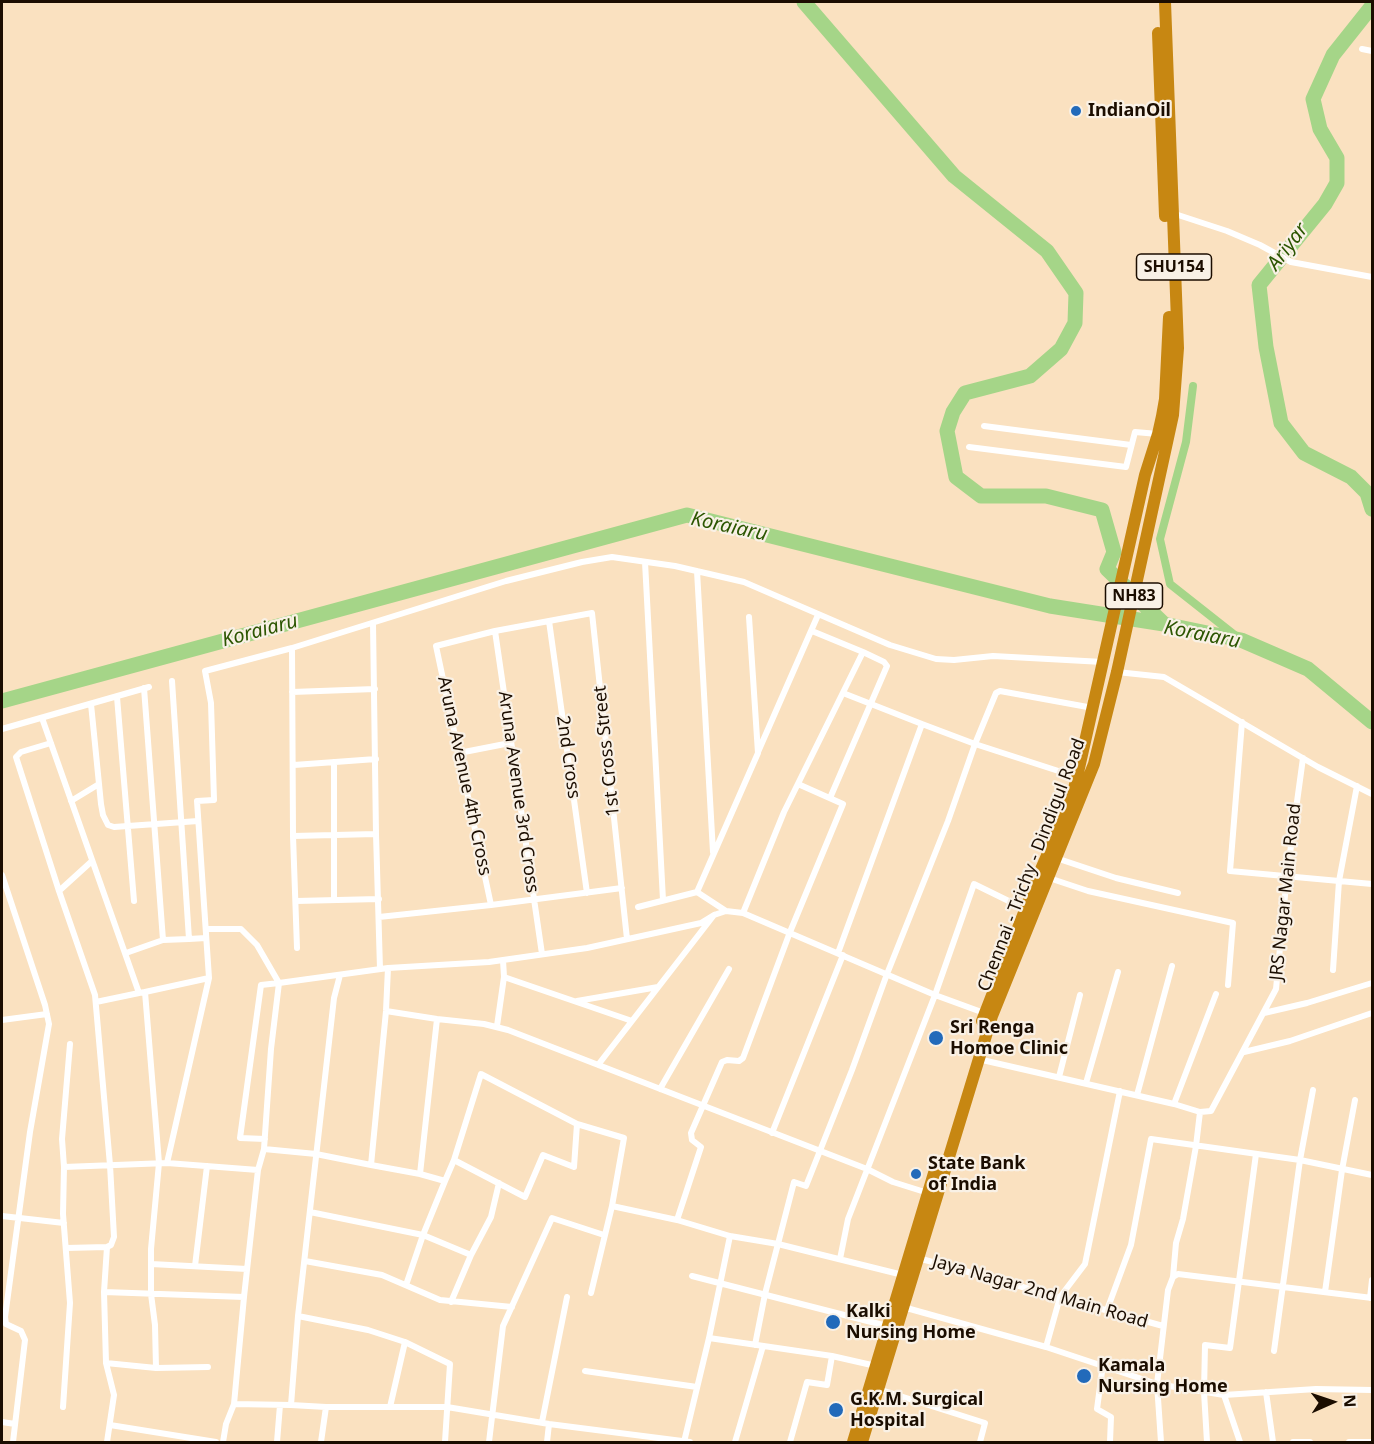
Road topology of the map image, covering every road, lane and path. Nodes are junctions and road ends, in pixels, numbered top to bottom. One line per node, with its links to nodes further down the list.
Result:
1 (1157, 2): 5 (highway, Chennai - Trichy - Dindigul Road / NH83)
2 (1165, 2): 5 (highway, Chennai - Trichy - Dindigul Road / SHU154)
3 (1362, 49): 4 (street)
4 (1372, 51)
5 (1169, 213): 6 (street); 8 (highway, Chennai - Trichy - Dindigul Road / NH83); 11 (highway, Chennai - Trichy - Dindigul Road / SHU154)
6 (1372, 278)
7 (984, 426): 9 (street)
8 (1158, 434): 9 (street); 22 (highway, Chennai - Trichy - Dindigul Road / NH83)
9 (1131, 445): 10 (street)
10 (969, 447)
11 (1148, 530): 23 (highway, Chennai - Trichy - Dindigul Road / NH83)
12 (645, 562): 13 (street); 17 (street); 75 (street)
13 (697, 571): 14 (street); 59 (street)
14 (818, 615): 19 (street); 22 (street)
15 (749, 617): 40 (street)
16 (549, 621): 18 (street); 67 (street, 1st Cross Street); 70 (street, 2nd Cross)
17 (373, 623): 20 (street); 25 (street)
18 (495, 631): 37 (street, Aruna Avenue 3rd Cross); 39 (street, Aruna Avenue 4th Cross)
19 (812, 631): 21 (street); 40 (street)
20 (292, 648): 26 (street); 52 (street)
21 (863, 652): 27 (street); 30 (street)
22 (1104, 659): 31 (highway, Chennai - Trichy - Dindigul Road / NH83)
23 (1118, 667): 33 (street); 60 (highway, Chennai - Trichy - Dindigul Road / NH83)
24 (172, 681): 53 (street)
25 (375, 689): 26 (street); 42 (street)
26 (292, 692): 44 (street)
27 (843, 693): 30 (street); 47 (street)
28 (117, 697): 29 (street); 54 (street); 55 (street)
29 (91, 704): 32 (street); 46 (street)
30 (870, 704): 34 (street); 50 (street)
31 (1093, 708): 38 (street); 45 (highway, Chennai - Trichy - Dindigul Road / NH83)
32 (42, 718): 35 (street); 36 (street)
33 (1242, 722): 41 (street); 63 (street)
34 (922, 724): 38 (street); 94 (street)
35 (2, 729)
36 (51, 743): 51 (street); 68 (street)
37 (510, 743): 39 (street); 73 (street, Aruna Avenue 3rd Cross)
38 (975, 744): 45 (street); 101 (street)
39 (459, 753): 78 (street, Aruna Avenue 4th Cross)
40 (758, 753): 59 (street)
41 (1303, 758): 48 (street); 63 (street, JRS Nagar Main Road)
42 (376, 759): 43 (street); 56 (street)
43 (334, 762): 44 (street); 57 (street)
44 (294, 765): 58 (street)
45 (1077, 777): 64 (highway, Chennai - Trichy - Dindigul Road / NH83)
46 (99, 784): 51 (street); 55 (street)
47 (798, 784): 50 (street); 82 (street)
48 (1357, 786): 49 (street); 65 (street)
49 (1372, 794)
50 (830, 798): 86 (street)
51 (71, 801): 61 (street)
52 (198, 821): 53 (street); 85 (street)
53 (181, 823): 54 (street); 88 (street)
54 (156, 824): 55 (street); 90 (street)
55 (128, 826): 76 (street)
56 (376, 834): 57 (street); 72 (street)
57 (335, 835): 58 (street); 74 (street)
58 (293, 836): 77 (street)
59 (714, 854): 69 (street)
60 (1055, 858): 64 (highway, Chennai - Trichy - Dindigul Road / NH83); 71 (street)
61 (92, 861): 68 (street); 92 (street)
62 (2, 875): 118 (street)
63 (1287, 875): 65 (street); 116 (street, JRS Nagar Main Road)
64 (1043, 876): 80 (highway, Chennai - Trichy - Dindigul Road / NH83); 107 (street); 119 (highway, Chennai - Trichy - Dindigul Road / NH83)
65 (1339, 880): 66 (street); 99 (street)
66 (1372, 884)
67 (622, 888): 70 (street); 89 (street, 1st Cross Street)
68 (59, 891): 114 (street)
69 (697, 892): 75 (street); 81 (street)
70 (587, 893): 73 (street)
71 (1179, 893)
72 (379, 899): 74 (street); 84 (street)
73 (534, 899): 78 (street); 93 (street, Aruna Avenue 3rd Cross)
74 (334, 900): 77 (street)
75 (663, 900): 79 (street)
76 (134, 901)
77 (296, 901): 91 (street)
78 (491, 905): 84 (street)
79 (638, 907)
80 (1025, 909): 111 (street); 119 (highway, Chennai - Trichy - Dindigul Road / NH83)
81 (726, 911): 82 (street); 83 (street)
82 (743, 913): 86 (street)
83 (714, 915): 89 (street); 108 (street)
84 (379, 917): 97 (street)
85 (206, 929): 87 (street); 105 (street)
86 (790, 933): 94 (street); 136 (street)
87 (206, 938): 88 (street); 104 (street)
88 (189, 939): 90 (street)
89 (627, 939): 93 (street)
90 (163, 940): 92 (street)
91 (297, 948)
92 (126, 953): 109 (street)
93 (542, 954): 95 (street)
94 (840, 954): 101 (street); 139 (street)
95 (502, 960): 97 (street); 103 (street)
96 (1172, 966): 133 (street)
97 (384, 969): 102 (street); 115 (street)
98 (729, 969): 130 (street)
99 (1333, 970)
100 (1118, 972): 129 (street)
101 (886, 974): 111 (street); 143 (street)
102 (340, 975): 105 (street); 144 (street)
103 (504, 977): 113 (street); 123 (street)
104 (209, 978): 109 (street); 149 (street)
105 (279, 983): 140 (street); 140 (street)
106 (1372, 983): 116 (street)
107 (1228, 985)
108 (659, 987): 113 (street); 122 (street)
109 (142, 992): 114 (street); 148 (street)
110 (1216, 994): 135 (street)
111 (935, 995): 119 (street); 154 (street)
112 (1080, 995): 128 (street)
113 (574, 1001): 122 (street)
114 (96, 1002): 150 (street)
115 (386, 1011): 120 (street); 151 (street)
116 (1264, 1013): 125 (street, JRS Nagar Main Road)
117 (1372, 1013): 125 (street)
118 (47, 1014): 121 (street); 165 (street)
119 (988, 1014): 126 (highway, Chennai - Trichy - Dindigul Road / NH83); 161 (highway, Chennai - Trichy - Dindigul Road / NH83)
120 (437, 1019): 123 (street); 157 (street)
121 (2, 1020)
122 (632, 1021): 127 (street)
123 (497, 1026): 127 (street)
124 (70, 1044): 153 (street)
125 (1244, 1052): 137 (street, JRS Nagar Main Road)
126 (978, 1059): 128 (street); 175 (highway, Chennai - Trichy - Dindigul Road / NH83)
127 (598, 1065): 130 (street)
128 (1059, 1077): 129 (street)
129 (1086, 1083): 132 (street)
130 (660, 1089): 136 (street)
131 (1312, 1090): 147 (street)
132 (1120, 1091): 133 (street); 196 (street)
133 (1137, 1095): 135 (street)
134 (1355, 1100): 156 (street)
135 (1174, 1104): 137 (street)
136 (703, 1106): 139 (street); 166 (street)
137 (1200, 1112): 141 (street)
138 (577, 1124): 146 (street); 160 (street); 162 (street)
139 (772, 1133): 143 (street)
140 (265, 1139): 142 (street)
141 (1196, 1146): 145 (street); 183 (street); 201 (street)
142 (264, 1149): 144 (street); 155 (street)
143 (819, 1151): 154 (street); 171 (street)
144 (316, 1154): 151 (street); 163 (street)
145 (1256, 1154): 147 (street); 185 (street)
146 (454, 1160): 159 (street); 160 (street)
147 (1300, 1160): 156 (street); 188 (street)
148 (159, 1163): 149 (street); 150 (street); 178 (street)
149 (167, 1163): 152 (street)
150 (110, 1165): 153 (street); 172 (street)
151 (371, 1165): 157 (street)
152 (207, 1166): 155 (street); 179 (street)
153 (64, 1167): 167 (street)
154 (867, 1169): 161 (street); 176 (street)
155 (258, 1170): 180 (street)
156 (1342, 1170): 158 (street); 189 (street)
157 (420, 1174): 159 (street)
158 (1372, 1175)
159 (445, 1181): 168 (street)
160 (499, 1183): 174 (street)
161 (928, 1193): 175 (highway, Chennai - Trichy - Dindigul Road / NH83)
162 (612, 1206): 166 (street); 169 (street)
163 (310, 1212): 168 (street); 177 (street)
164 (2, 1216): 165 (street)
165 (19, 1217): 167 (street); 235 (street)
166 (677, 1220): 170 (street)
167 (64, 1223): 173 (street)
168 (423, 1235): 174 (street); 187 (street)
169 (604, 1235): 191 (street); 200 (street)
170 (730, 1236): 171 (street); 186 (street)
171 (778, 1244): 176 (street); 193 (street)
172 (106, 1247): 173 (street); 190 (street)
173 (66, 1248): 228 (street)
174 (471, 1255): 198 (street)
175 (913, 1256): 181 (highway, Chennai - Trichy - Dindigul Road / NH83); 196 (street, Jaya Nagar 2nd Main Road); 199 (highway, Chennai - Trichy - Dindigul Road / NH83)
176 (840, 1259): 181 (street)
177 (305, 1261): 187 (street); 202 (street)
178 (151, 1264): 179 (street); 192 (street)
179 (195, 1266): 180 (street)
180 (247, 1269): 194 (street)
181 (903, 1275): 203 (highway, Chennai - Trichy - Dindigul Road / NH83)
182 (692, 1276): 186 (street)
183 (1173, 1277): 185 (street); 204 (street)
184 (1372, 1281): 197 (street)
185 (1239, 1282): 188 (street); 222 (street)
186 (720, 1283): 193 (street); 205 (street)
187 (406, 1285): 198 (street)
188 (1284, 1287): 189 (street); 210 (street)
189 (1325, 1292): 197 (street)
190 (104, 1293): 192 (street); 212 (street)
191 (591, 1293)
192 (151, 1294): 194 (street); 216 (street)
193 (765, 1294): 203 (street); 207 (street)
194 (244, 1297): 225 (street)
195 (567, 1297): 234 (street)
196 (1060, 1297): 201 (street, Jaya Nagar 2nd Main Road); 209 (street)
197 (1371, 1298)
198 (451, 1302): 200 (street)
199 (903, 1307): 209 (street); 220 (highway, Chennai - Trichy - Dindigul Road / NH83)
200 (512, 1308): 232 (street)
201 (1107, 1311): 204 (street, Jaya Nagar 2nd Main Road)
202 (298, 1316): 206 (street); 226 (street)
203 (887, 1326): 214 (highway, Chennai - Trichy - Dindigul Road / NH83)
204 (1163, 1326): 218 (street)
205 (710, 1338): 207 (street); 219 (street)
206 (405, 1342): 230 (street); 231 (street)
207 (755, 1345): 208 (street)
208 (763, 1346): 211 (street); 248 (street)
209 (1046, 1347): 213 (street)
210 (1274, 1351)
211 (831, 1356): 214 (street); 249 (street)
212 (106, 1363): 216 (street); 236 (street)
213 (1103, 1364): 218 (street); 253 (street)
214 (876, 1366): 250 (highway, Chennai - Trichy - Dindigul Road / NH83)
215 (208, 1367): 216 (street)
216 (156, 1368)
217 (585, 1371): 219 (street)
218 (1157, 1384): 222 (street); 254 (street)
219 (697, 1387): 237 (street)
220 (878, 1389): 251 (highway, Chennai - Trichy - Dindigul Road / NH83); 252 (street)
221 (1372, 1390): 223 (street)
222 (1204, 1392): 224 (street); 255 (street)
223 (1266, 1392): 224 (street); 257 (street)
224 (1224, 1395): 256 (street)
225 (234, 1404): 227 (street); 242 (street)
226 (291, 1405): 227 (street); 229 (street)
227 (280, 1406): 243 (street)
228 (63, 1407)
229 (326, 1407): 230 (street); 244 (street)
230 (390, 1407): 231 (street)
231 (447, 1407): 232 (street); 245 (street)
232 (493, 1413): 234 (street); 246 (street)
233 (2, 1422): 235 (street)
234 (545, 1423): 237 (street); 247 (street)
235 (15, 1424): 239 (street)
236 (110, 1425): 240 (street); 241 (street)
237 (686, 1442)
238 (1372, 1442): 260 (street)
239 (13, 1443)
240 (107, 1443)
241 (216, 1443)
242 (223, 1443)
243 (277, 1443)
244 (321, 1443)
245 (445, 1443)
246 (489, 1443)
247 (547, 1443)
248 (735, 1443)
249 (790, 1443)
250 (853, 1443)
251 (862, 1443)
252 (980, 1443)
253 (1110, 1443)
254 (1161, 1443)
255 (1207, 1443)
256 (1240, 1443)
257 (1274, 1443)
258 (1293, 1443): 259 (street)
259 (1310, 1443)
260 (1349, 1443)

